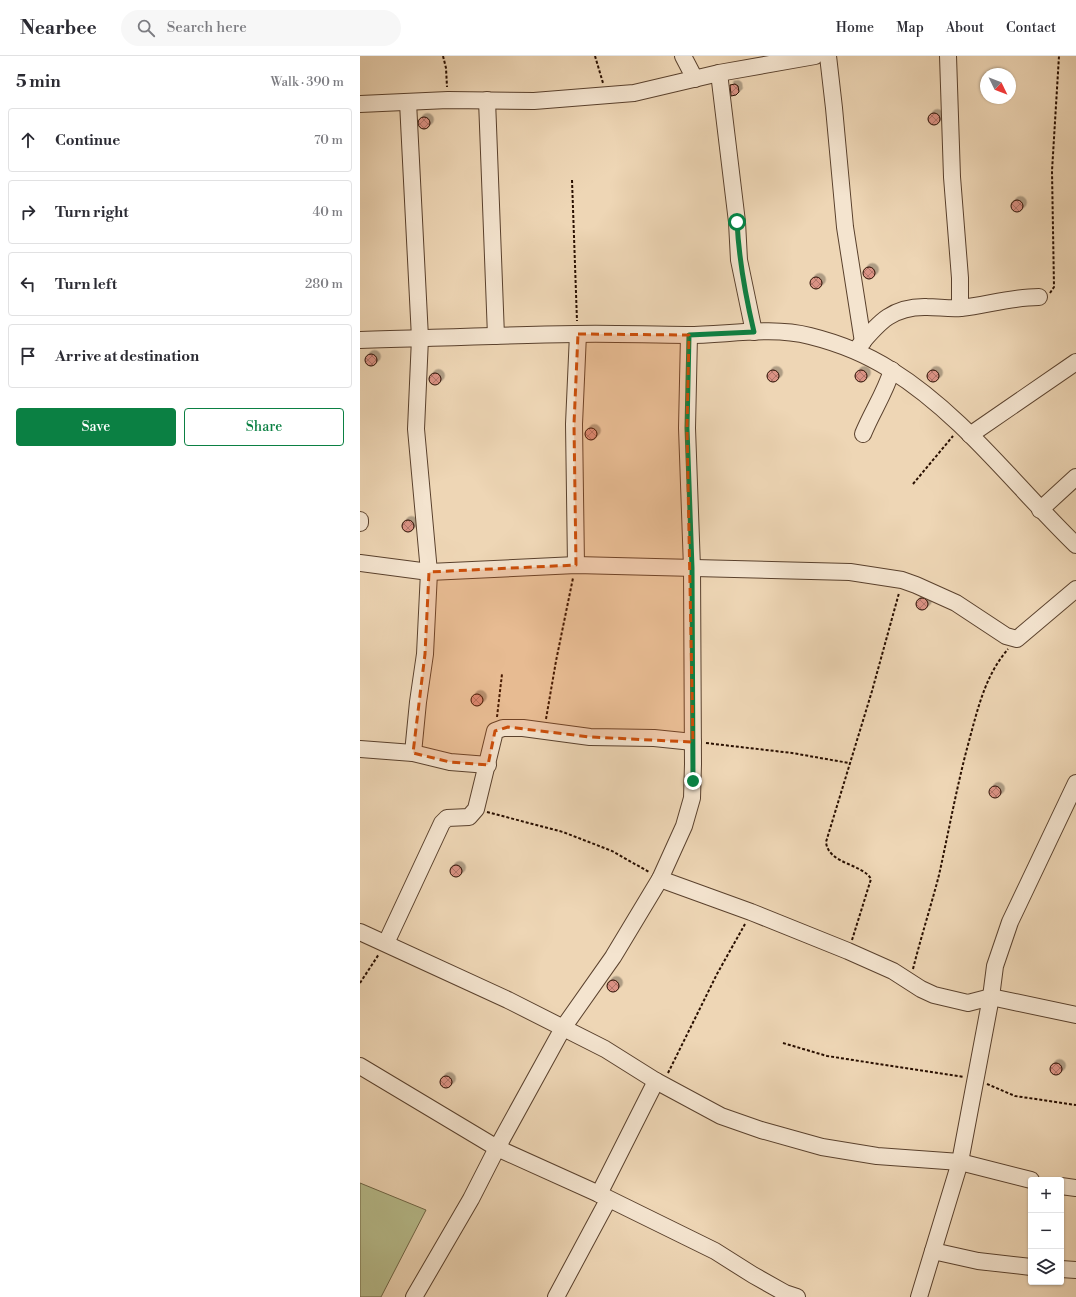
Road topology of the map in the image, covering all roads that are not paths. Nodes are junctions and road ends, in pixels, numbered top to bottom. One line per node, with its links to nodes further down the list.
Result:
1 (683, 56): 6 (street)
2 (815, 56): 5 (street)
3 (828, 56): 18 (street)
4 (948, 56): 11 (street)
5 (719, 73): 6 (street); 12 (street)
6 (695, 79): 7 (street)
7 (487, 100): 8 (street); 15 (street)
8 (408, 102): 9 (street); 16 (street)
9 (360, 104)
10 (1039, 297): 11 (street)
11 (960, 308): 18 (street)
12 (754, 332): 14 (street); 18 (street)
13 (578, 334): 14 (street); 15 (street); 27 (street)
14 (689, 335): 28 (street)
15 (496, 336): 16 (street)
16 (420, 338): 17 (street); 29 (street)
17 (360, 340)
18 (859, 346): 20 (street)
19 (1076, 362): 21 (street)
20 (892, 370): 21 (street); 22 (street)
21 (966, 431): 24 (street)
22 (863, 434)
23 (1076, 477): 24 (street)
24 (1040, 510): 25 (street)
25 (1076, 545)
26 (360, 563): 29 (street)
27 (576, 565): 28 (street); 29 (street)
28 (692, 568): 30 (street); 31 (street)
29 (429, 572): 33 (street)
30 (1076, 589)
31 (693, 742): 34 (street); 36 (street)
32 (360, 748): 33 (street)
33 (413, 753): 34 (street)
34 (488, 765): 38 (street)
35 (1076, 783): 39 (street)
36 (660, 879): 39 (street); 41 (street)
37 (360, 932): 38 (street)
38 (386, 943): 41 (street)
39 (991, 997): 40 (street); 45 (street)
40 (1076, 1015)
41 (563, 1028): 43 (street); 44 (street)
42 (360, 1066): 44 (street)
43 (659, 1083): 45 (street); 49 (street)
44 (497, 1148): 49 (street); 54 (street)
45 (960, 1162): 46 (street); 50 (street)
46 (1028, 1179)
47 (1064, 1186): 48 (street)
48 (1076, 1188)
49 (604, 1197): 55 (street); 56 (street)
50 (933, 1250): 51 (street); 57 (street)
51 (1028, 1267)
52 (1064, 1269): 53 (street)
53 (1076, 1270)
54 (414, 1297)
55 (556, 1297)
56 (797, 1297)
57 (919, 1297)

